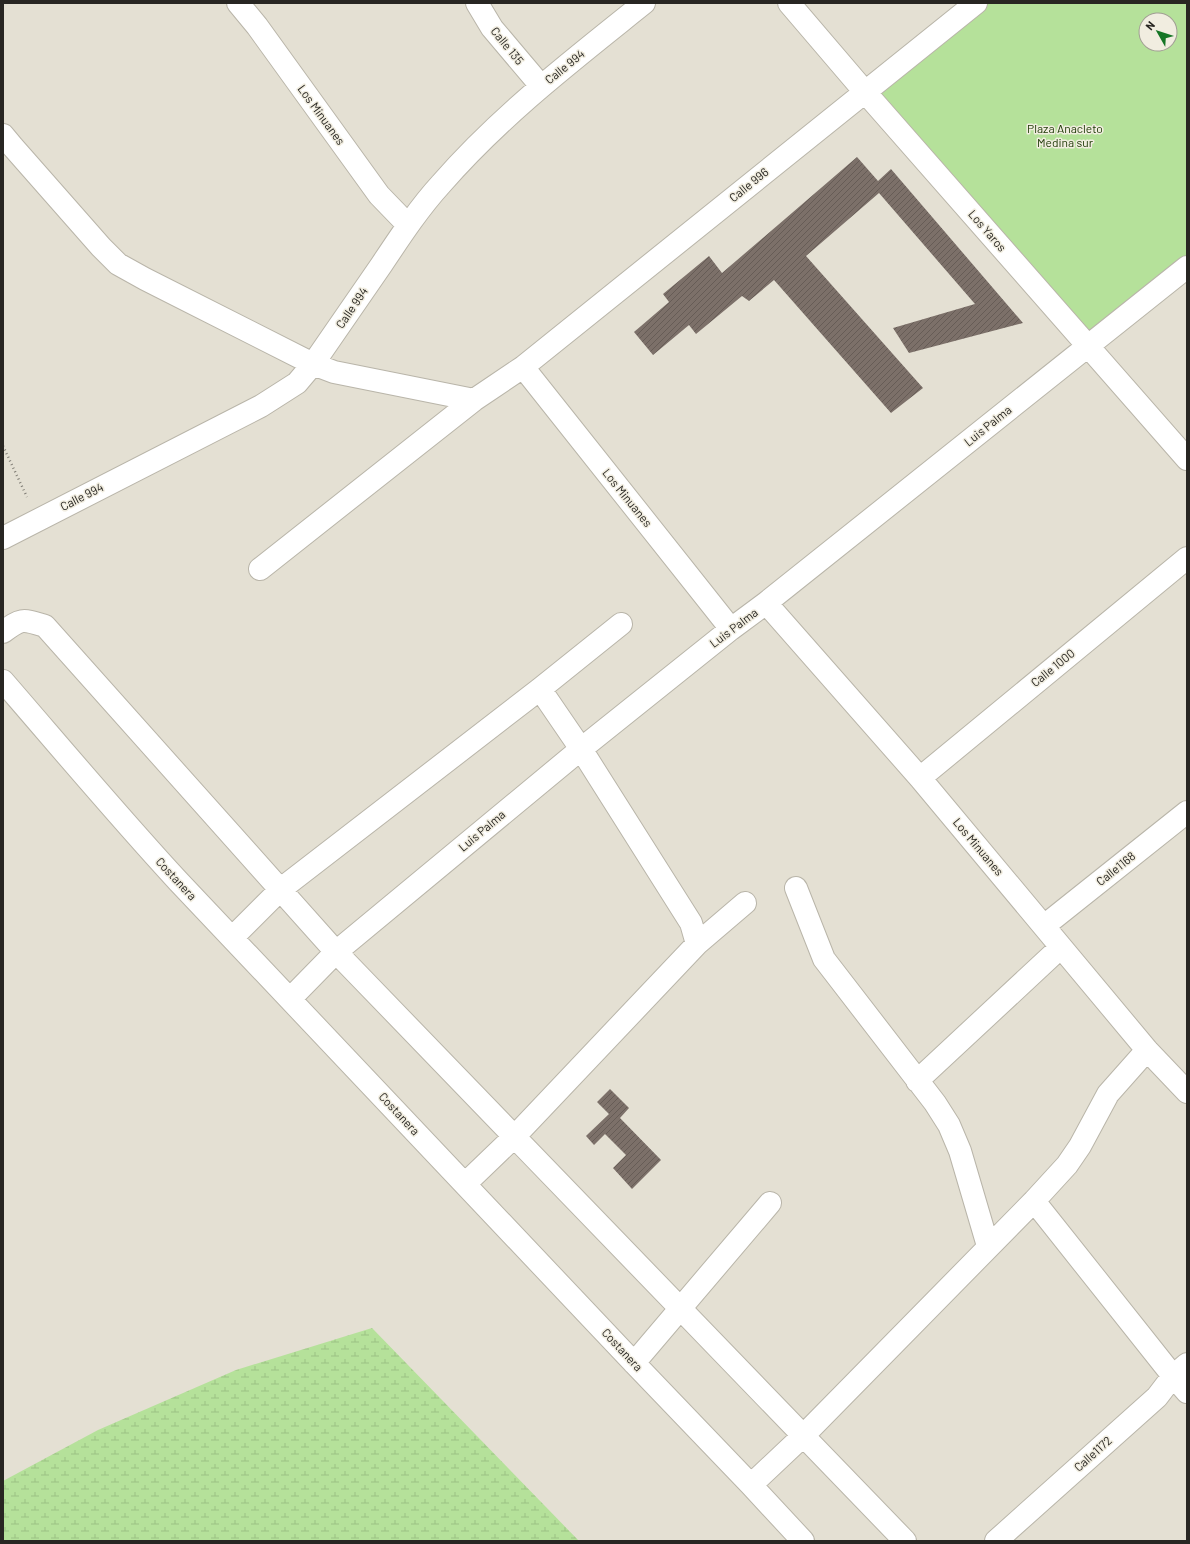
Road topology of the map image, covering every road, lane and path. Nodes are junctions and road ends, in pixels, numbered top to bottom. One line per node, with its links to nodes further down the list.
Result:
1 (238, 3): 9 (street, Los Minuanes)
2 (477, 3): 6 (street, Calle 135)
3 (644, 3): 6 (street, Calle 994)
4 (789, 3): 7 (street, Los Yaros)
5 (976, 3): 7 (street, Calle 996)
6 (541, 86): 9 (street, Calle 994)
7 (865, 92): 11 (street, Los Yaros); 13 (street, Calle 996)
8 (3, 135): 12 (street)
9 (408, 226): 12 (street, Calle 994)
10 (1187, 267): 11 (street, Luis Palma)
11 (1088, 346): 16 (street, Los Yaros); 21 (street, Luis Palma)
12 (313, 364): 14 (street); 17 (street, Calle 994)
13 (523, 367): 14 (street, Calle 996); 23 (street, Los Minuanes)
14 (474, 400): 20 (street, Calle 996)
15 (3, 446): 17 (path)
16 (1187, 459)
17 (38, 519): 18 (street, Calle 994)
18 (3, 538)
19 (1187, 558): 28 (street, Calle 1000)
20 (260, 569)
21 (766, 604): 23 (street, Luis Palma); 28 (street, Los Minuanes)
22 (621, 624): 26 (street)
23 (731, 629): 27 (street, Luis Palma)
24 (3, 632): 31 (street)
25 (3, 681): 34 (street, Costanera)
26 (540, 689): 27 (street); 31 (street)
27 (581, 749): 35 (street); 37 (street, Luis Palma)
28 (920, 778): 33 (street, Los Minuanes)
29 (1187, 812): 33 (street, Calle1168)
30 (796, 888): 40 (street)
31 (281, 889): 34 (street); 37 (street)
32 (745, 903): 35 (street)
33 (1044, 926): 36 (street, Los Minuanes)
34 (232, 938): 38 (street, Costanera)
35 (697, 944): 42 (street)
36 (1062, 947): 39 (street, Los Minuanes); 40 (street)
37 (336, 952): 38 (street, Luis Palma); 42 (street)
38 (290, 999): 43 (street, Costanera)
39 (1147, 1050): 41 (street, Los Minuanes); 44 (street)
40 (917, 1081): 46 (street)
41 (1185, 1086)
42 (515, 1136): 43 (street); 47 (street)
43 (465, 1184): 48 (street, Costanera)
44 (1034, 1200): 46 (street); 49 (street)
45 (770, 1203): 47 (street)
46 (988, 1246): 51 (street)
47 (682, 1309): 48 (street); 51 (street)
48 (634, 1363): 52 (street, Costanera)
49 (1180, 1370): 50 (street); 55 (street, Calle1172)
50 (1187, 1392)
51 (804, 1435): 52 (street); 54 (street)
52 (751, 1485): 53 (street, Costanera)
53 (803, 1541)
54 (905, 1541)
55 (996, 1541)

